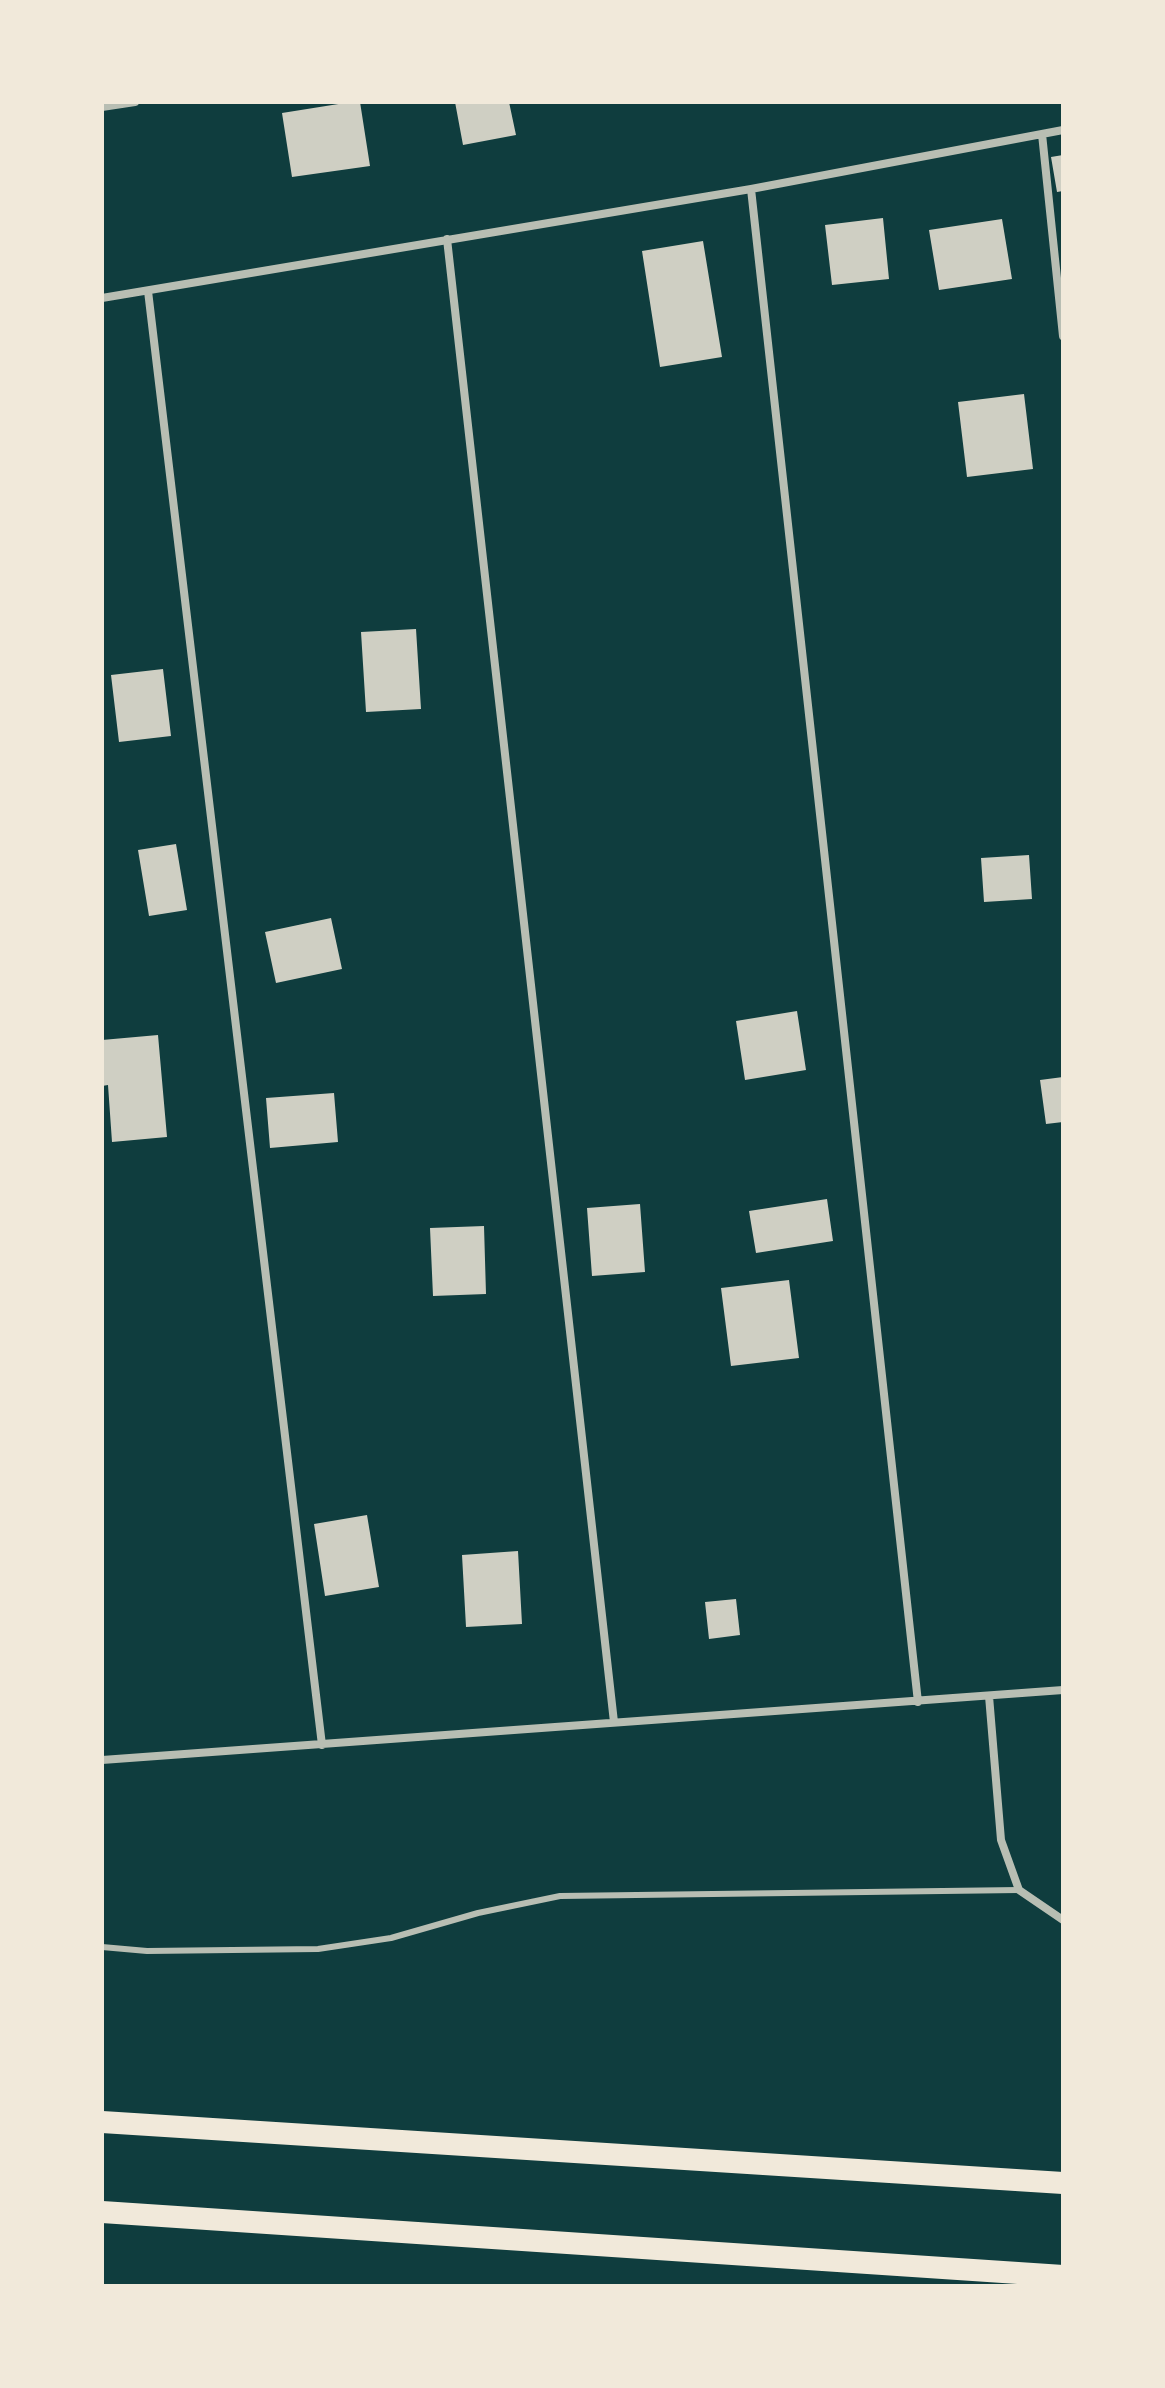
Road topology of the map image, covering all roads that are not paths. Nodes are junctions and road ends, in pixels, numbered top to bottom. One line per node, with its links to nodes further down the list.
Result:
1 (135, 102): 2 (street)
2 (102, 107)
3 (1063, 130): 4 (street)
4 (1042, 134): 5 (street); 9 (street)
5 (751, 189): 6 (street); 12 (street)
6 (447, 239): 7 (street); 13 (street)
7 (148, 291): 8 (street); 14 (street)
8 (102, 298)
9 (1063, 336)
10 (1063, 1690): 11 (street)
11 (989, 1696): 12 (street); 16 (street)
12 (918, 1702): 13 (street)
13 (614, 1722): 14 (street)
14 (322, 1745): 15 (street)
15 (102, 1760)
16 (1019, 1890): 17 (street); 18 (lane)
17 (1063, 1920)
18 (102, 1947)
19 (102, 2122): 20 (highway)
20 (1063, 2183)
21 (102, 2212): 22 (highway)
22 (1063, 2276)

